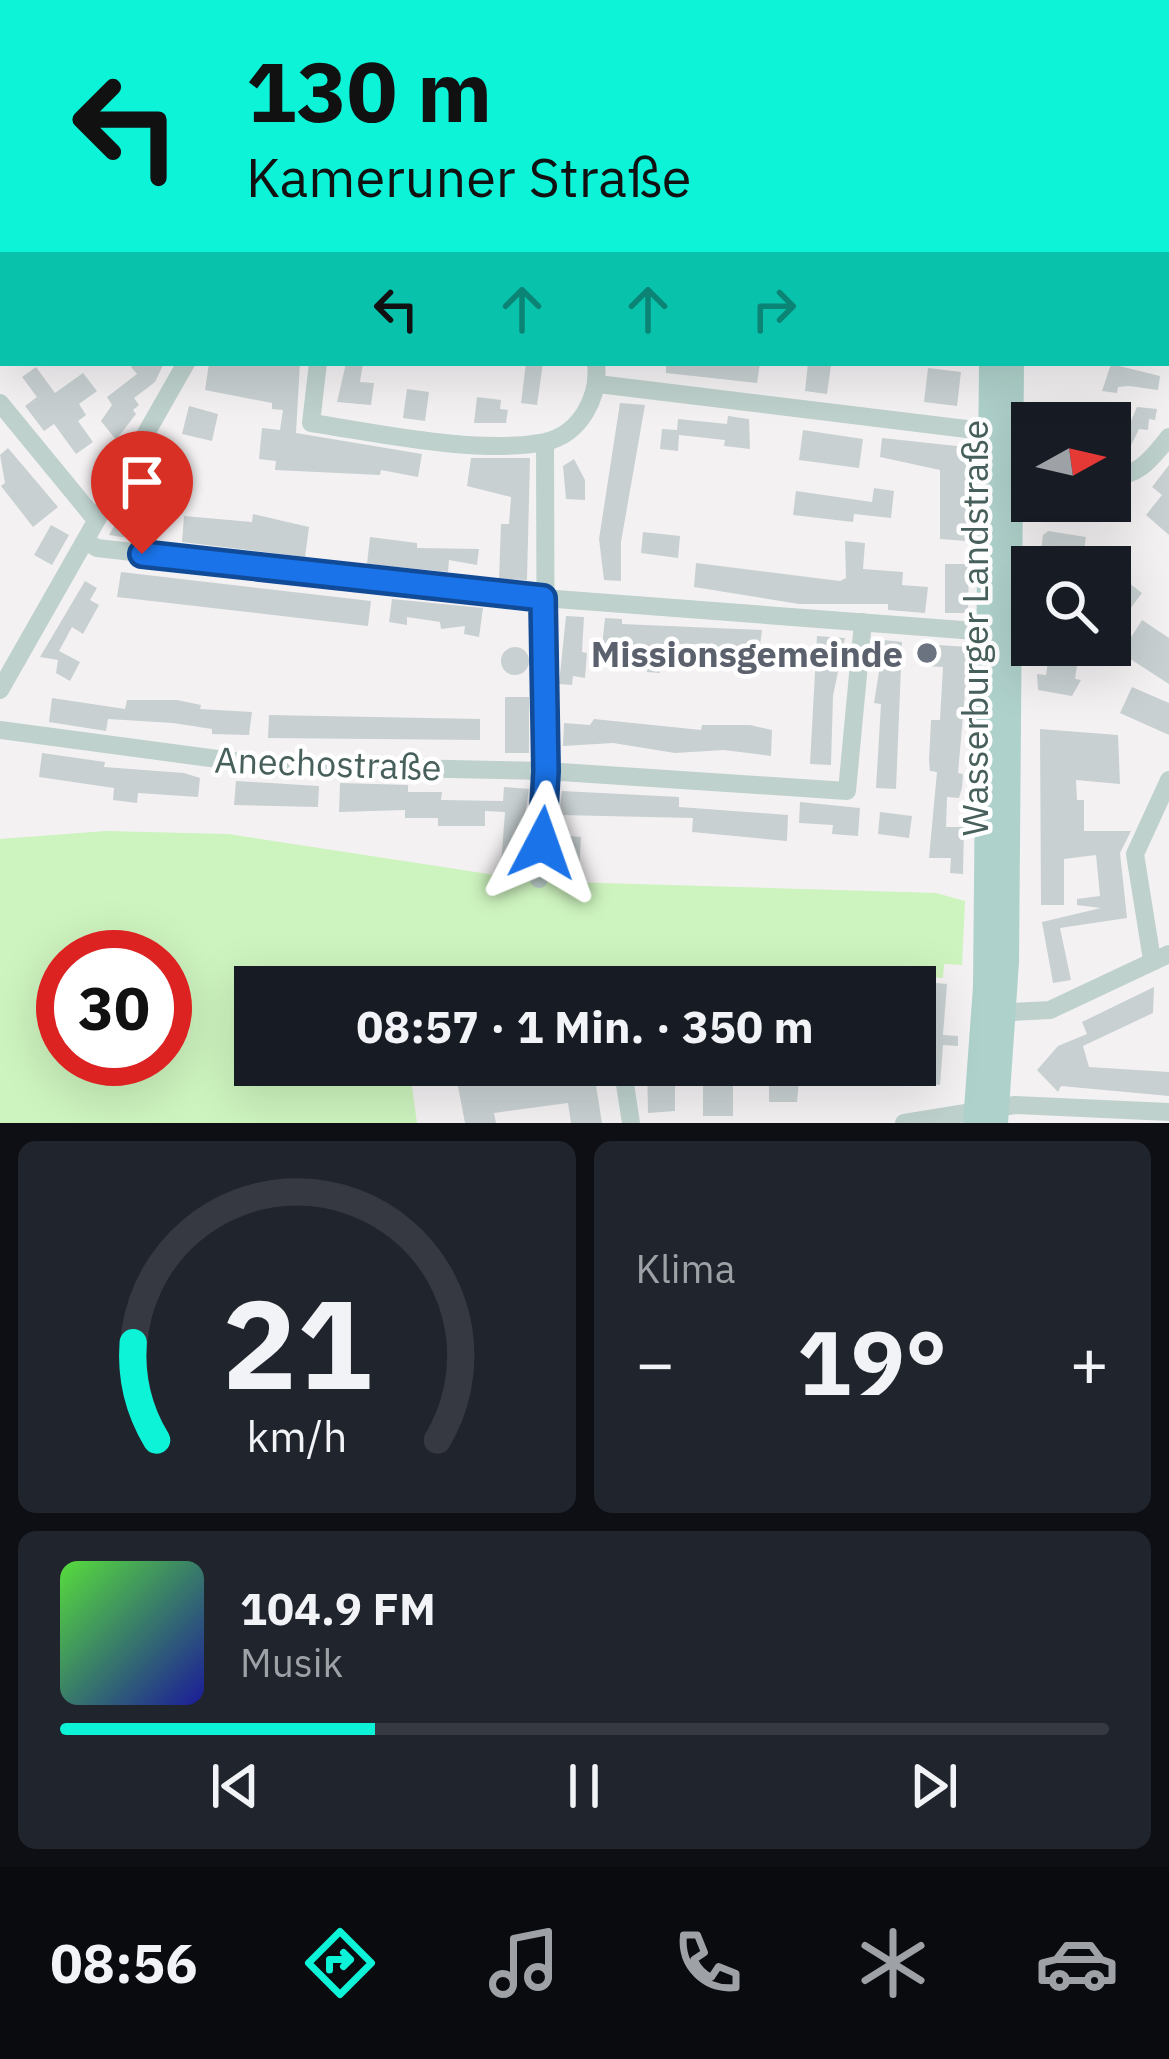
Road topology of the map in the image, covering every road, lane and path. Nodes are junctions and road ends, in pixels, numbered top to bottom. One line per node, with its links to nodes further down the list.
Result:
1 (184, 366): 13 (street)
2 (318, 366): 11 (street)
3 (596, 366): 6 (street)
4 (991, 366): 9 (main road, Wasserburger Landstraße)
5 (1012, 366): 7 (main road, Wasserburger Landstraße)
6 (598, 384): 9 (street); 11 (street)
7 (1016, 402)
8 (0, 403): 13 (street)
9 (991, 433): 18 (main road, Wasserburger Landstraße)
10 (1169, 437): 12 (street)
11 (545, 442): 16 (street)
12 (1131, 474)
13 (96, 520): 15 (street)
14 (1019, 522): 24 (main road, Wasserburger Landstraße)
15 (85, 541): 16 (street); 19 (street)
16 (543, 598): 17 (street); 21 (street)
17 (863, 622): 18 (street); 21 (street, Anechostraße)
18 (989, 632): 24 (main road, Wasserburger Landstraße)
19 (0, 690)
20 (0, 730): 21 (street, Anechostraße)
21 (546, 771): 23 (street)
22 (1169, 780): 25 (street)
23 (539, 879)
24 (998, 882): 26 (main road)
25 (1161, 957): 26 (street)
26 (994, 1013): 30 (main road)
27 (625, 1086): 31 (street)
28 (1057, 1115): 29 (street); 30 (street)
29 (1160, 1115)
30 (986, 1116): 32 (street)
31 (631, 1123)
32 (904, 1123)

